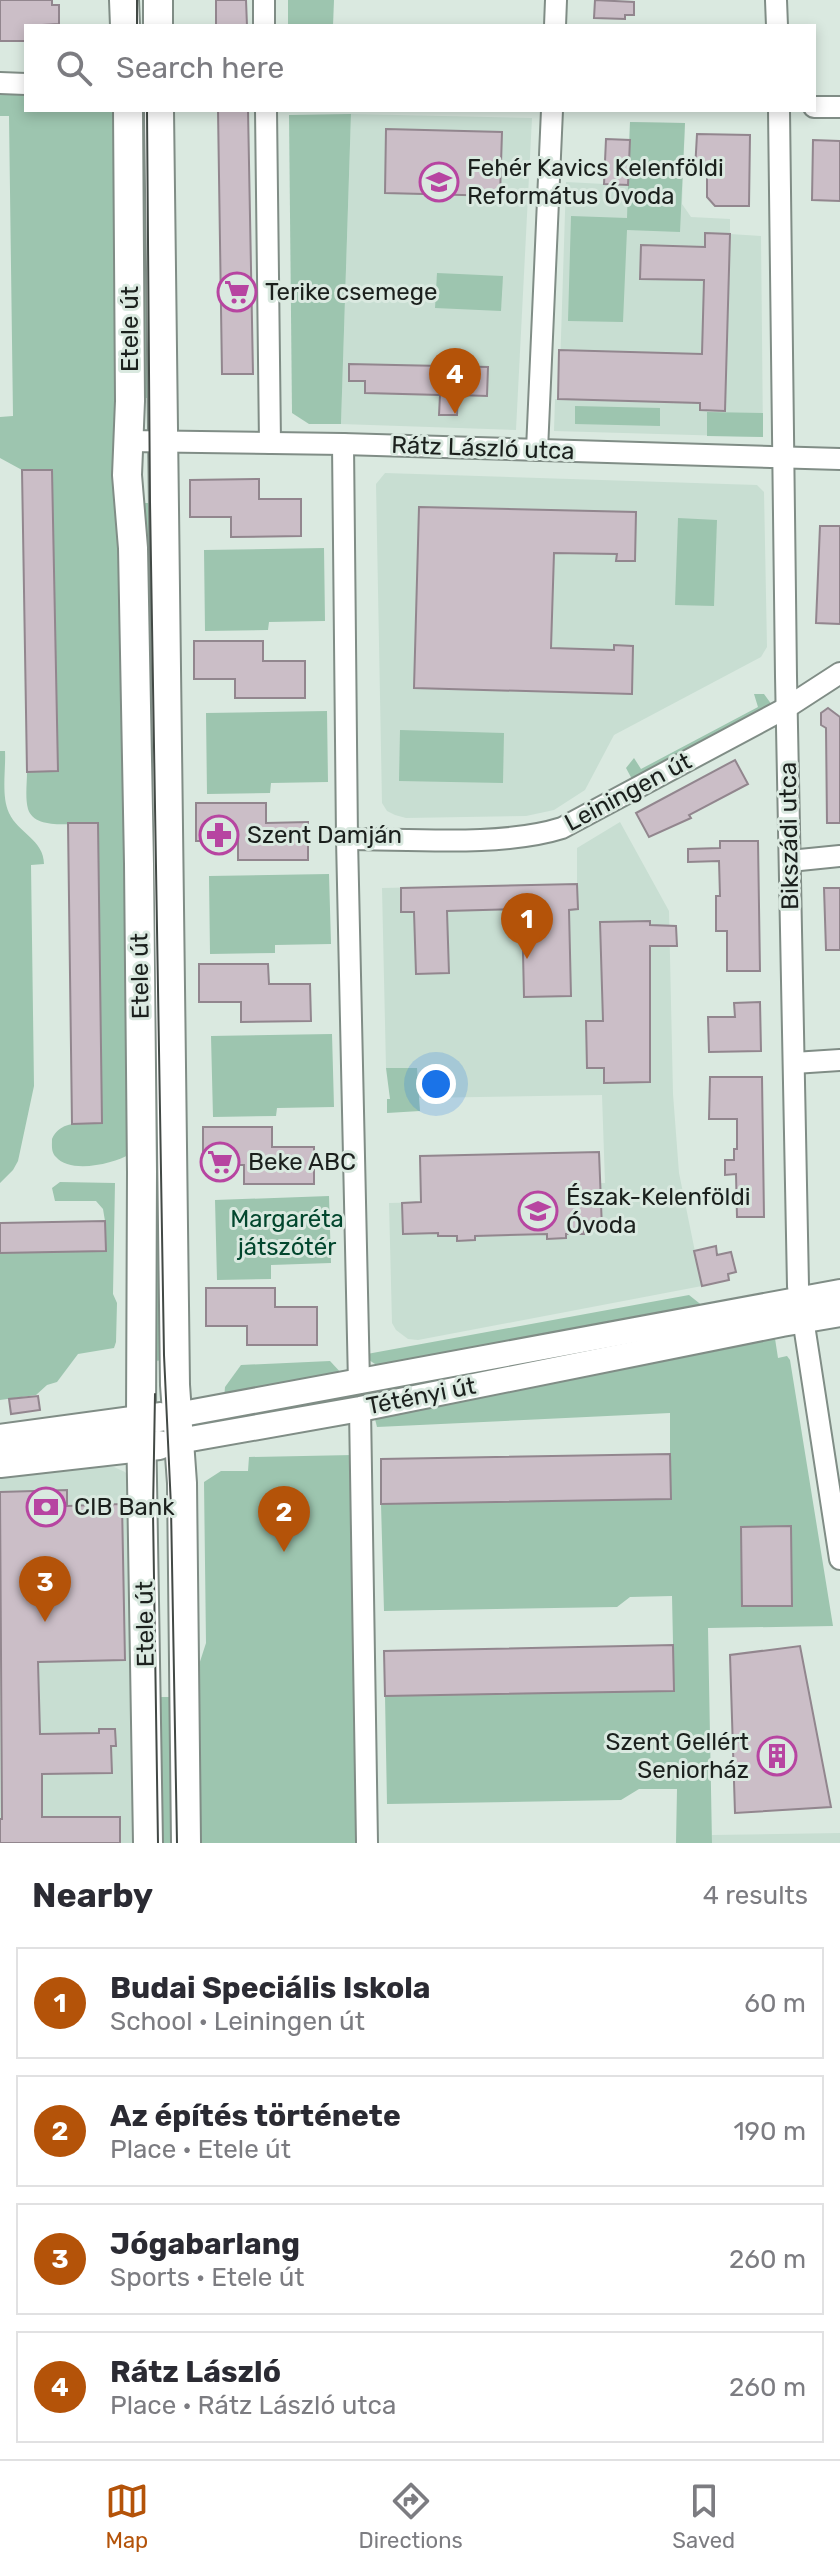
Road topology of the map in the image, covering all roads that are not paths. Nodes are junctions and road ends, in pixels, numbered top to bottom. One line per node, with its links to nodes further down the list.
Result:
1 (124, 0): 6 (main road)
2 (158, 0): 7 (main road)
3 (264, 0): 8 (street)
4 (556, 0): 9 (street)
5 (776, 0): 10 (street)
6 (125, 24)
7 (158, 24)
8 (264, 24)
9 (555, 24)
10 (777, 24)
11 (0, 83): 12 (street)
12 (24, 84)
13 (816, 107): 14 (street)
14 (840, 107)
15 (159, 112): 21 (main road, Etele út)
16 (266, 112): 22 (street)
17 (552, 112): 24 (street)
18 (779, 112): 25 (street, Bikszádi utca)
19 (126, 114): 20 (main road, Etele út)
20 (127, 441): 21 (street, Rátz László utca); 40 (main road, Etele út)
21 (164, 441): 22 (street, Rátz László utca); 39 (main road, Etele út)
22 (270, 443): 23 (street, Rátz László utca)
23 (343, 444): 24 (street, Rátz László utca); 29 (street)
24 (537, 450): 25 (street, Rátz László utca)
25 (783, 457): 26 (street, Rátz László utca); 28 (street, Bikszádi utca)
26 (840, 459)
27 (840, 673): 28 (street, Leiningen út)
28 (786, 708): 29 (street, Leiningen út); 31 (street, Bikszádi utca)
29 (347, 839): 37 (street)
30 (840, 856): 31 (street)
31 (790, 861): 33 (street, Bikszádi utca)
32 (840, 1060): 33 (street)
33 (794, 1063): 35 (street, Bikszádi utca)
34 (840, 1292): 35 (street, Tétényi út)
35 (801, 1310): 36 (street, Tétényi út); 37 (street, Tétényi út); 38 (street, Tétényi út); 43 (street, Bikszádi utca)
36 (840, 1314)
37 (359, 1383): 39 (street, Tétényi út)
38 (360, 1409): 39 (street, Tétényi út); 46 (street)
39 (178, 1428): 40 (main road, Tétényi út); 45 (main road, Etele út)
40 (142, 1434): 41 (main road, Tétényi út); 42 (main road, Tétényi út); 44 (main road, Etele út)
41 (0, 1439)
42 (0, 1463)
43 (840, 1559)
44 (148, 1843)
45 (186, 1843)
46 (367, 1843)

